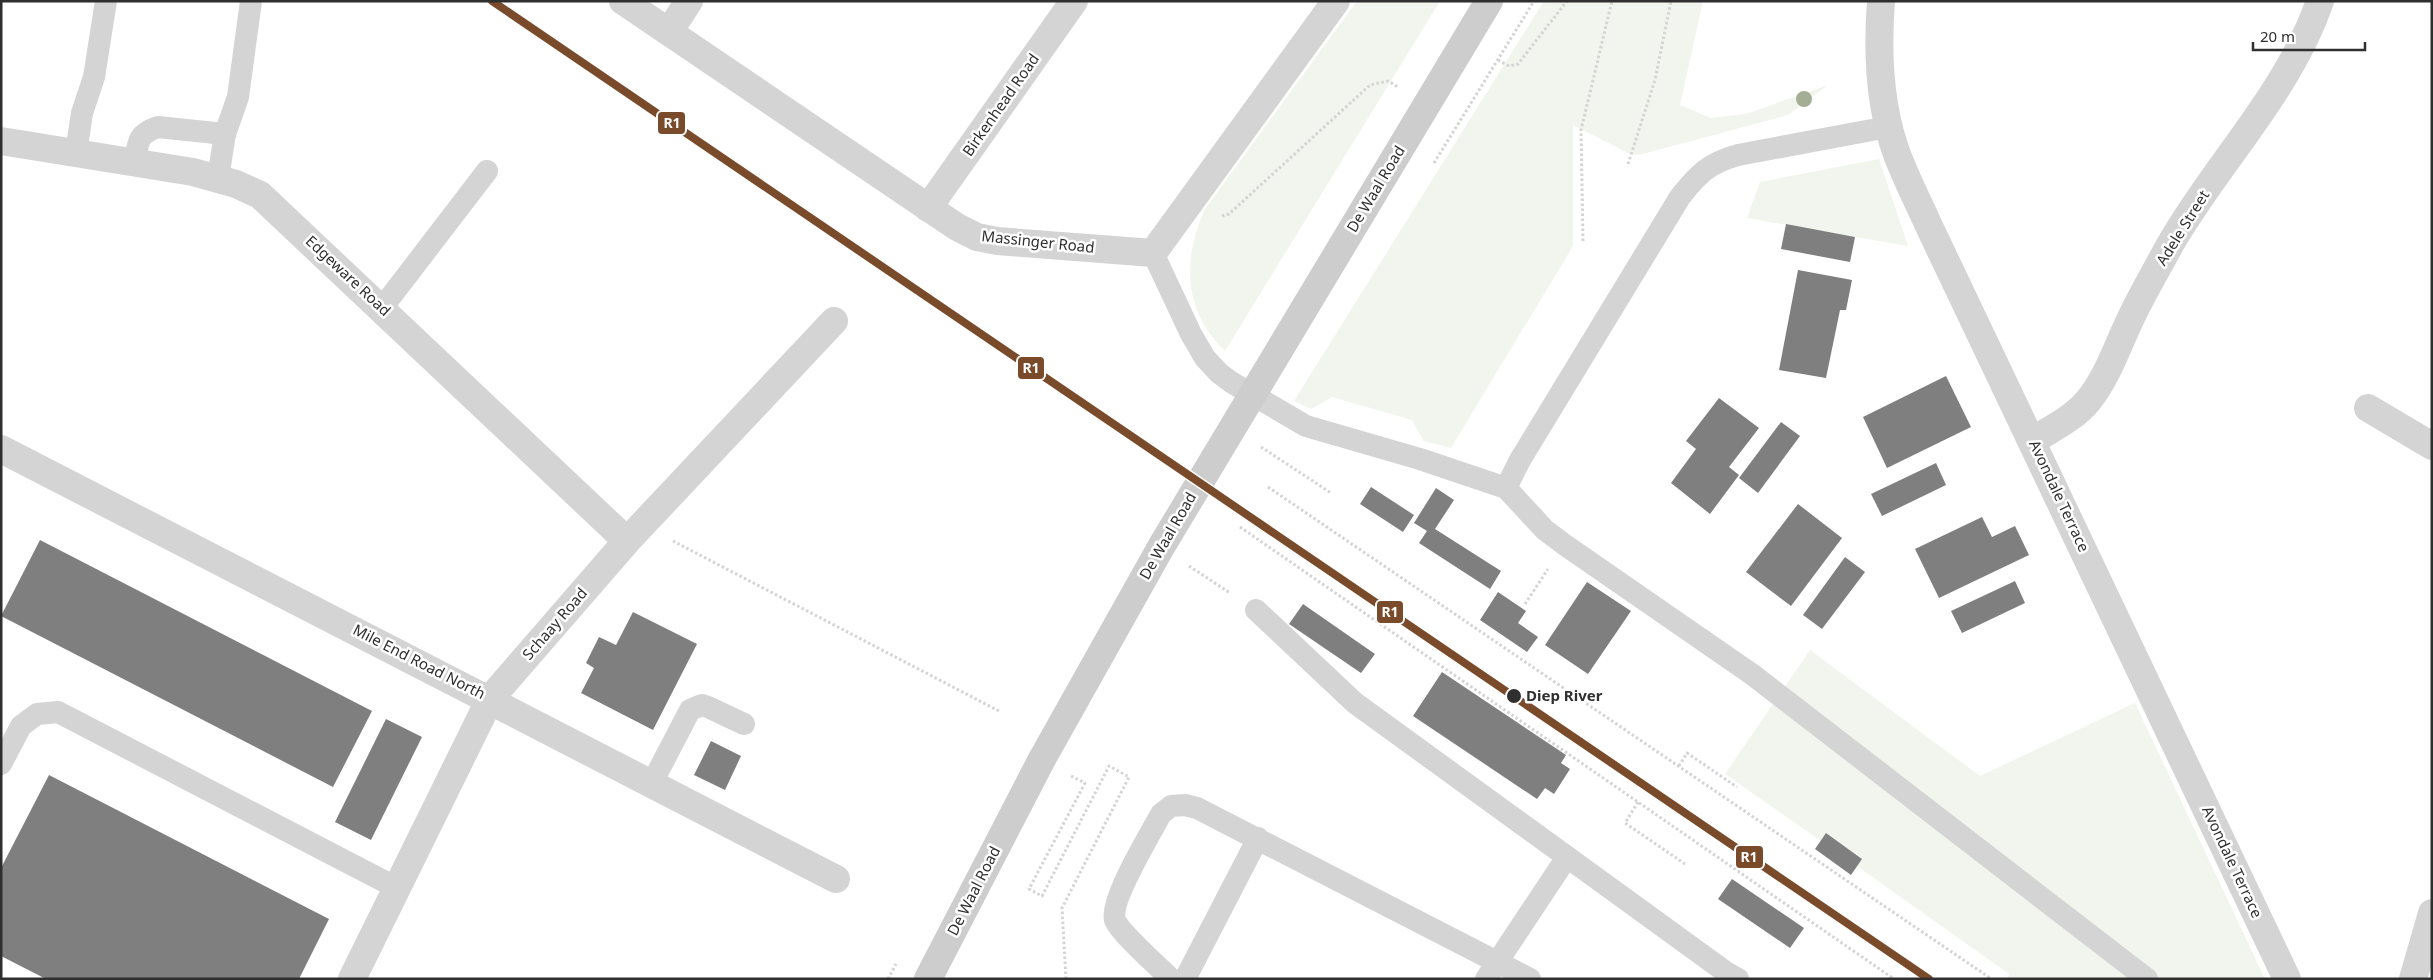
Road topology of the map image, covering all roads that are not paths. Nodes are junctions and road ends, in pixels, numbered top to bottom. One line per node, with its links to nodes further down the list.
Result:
1 (106, 1): 14 (lane)
2 (251, 1): 12 (lane)
3 (623, 1): 10 (street, Massinger Road)
4 (690, 1): 10 (street)
5 (1074, 1): 18 (street, Birkenhead Road)
6 (1336, 1): 19 (street)
7 (1489, 1): 40 (main road, De Waal Road)
8 (1881, 1): 11 (street, Avondale Terrace)
9 (2320, 1): 23 (street, Adele Street)
10 (669, 32): 18 (street, Massinger Road)
11 (1888, 126): 23 (street, Avondale Terrace); 26 (lane)
12 (225, 134): 15 (lane); 17 (lane)
13 (1, 141): 14 (street, Edgeware Road)
14 (76, 153): 15 (street, Edgeware Road)
15 (135, 163): 17 (street, Edgeware Road)
16 (487, 170): 20 (lane)
17 (218, 178): 20 (street, Edgeware Road)
18 (928, 208): 19 (street, Massinger Road)
19 (1153, 253): 26 (lane)
20 (382, 308): 27 (street, Edgeware Road)
21 (834, 321): 27 (street, Schaay Road)
22 (2368, 408): 24 (street)
23 (2032, 441): 46 (street, Avondale Terrace)
24 (2432, 446)
25 (1, 449): 29 (street, Mile End Road North)
26 (1506, 488): 45 (lane)
27 (634, 533): 29 (street, Schaay Road)
28 (1256, 610): 34 (lane)
29 (490, 699): 32 (street, Mile End Road North); 36 (street, Schaay Road)
30 (744, 724): 32 (lane)
31 (1, 764): 36 (lane)
32 (652, 783): 35 (street, Mile End Road North)
33 (1258, 838): 38 (lane); 41 (lane); 42 (lane)
34 (1567, 857): 38 (lane); 44 (lane)
35 (836, 878)
36 (398, 888): 39 (street, Schaay Road)
37 (2432, 913): 47 (street)
38 (1492, 970): 43 (lane)
39 (352, 979)
40 (928, 979)
41 (1171, 979)
42 (1185, 979)
43 (1530, 979)
44 (1738, 979)
45 (2147, 979)
46 (2287, 979)
47 (2413, 979)

